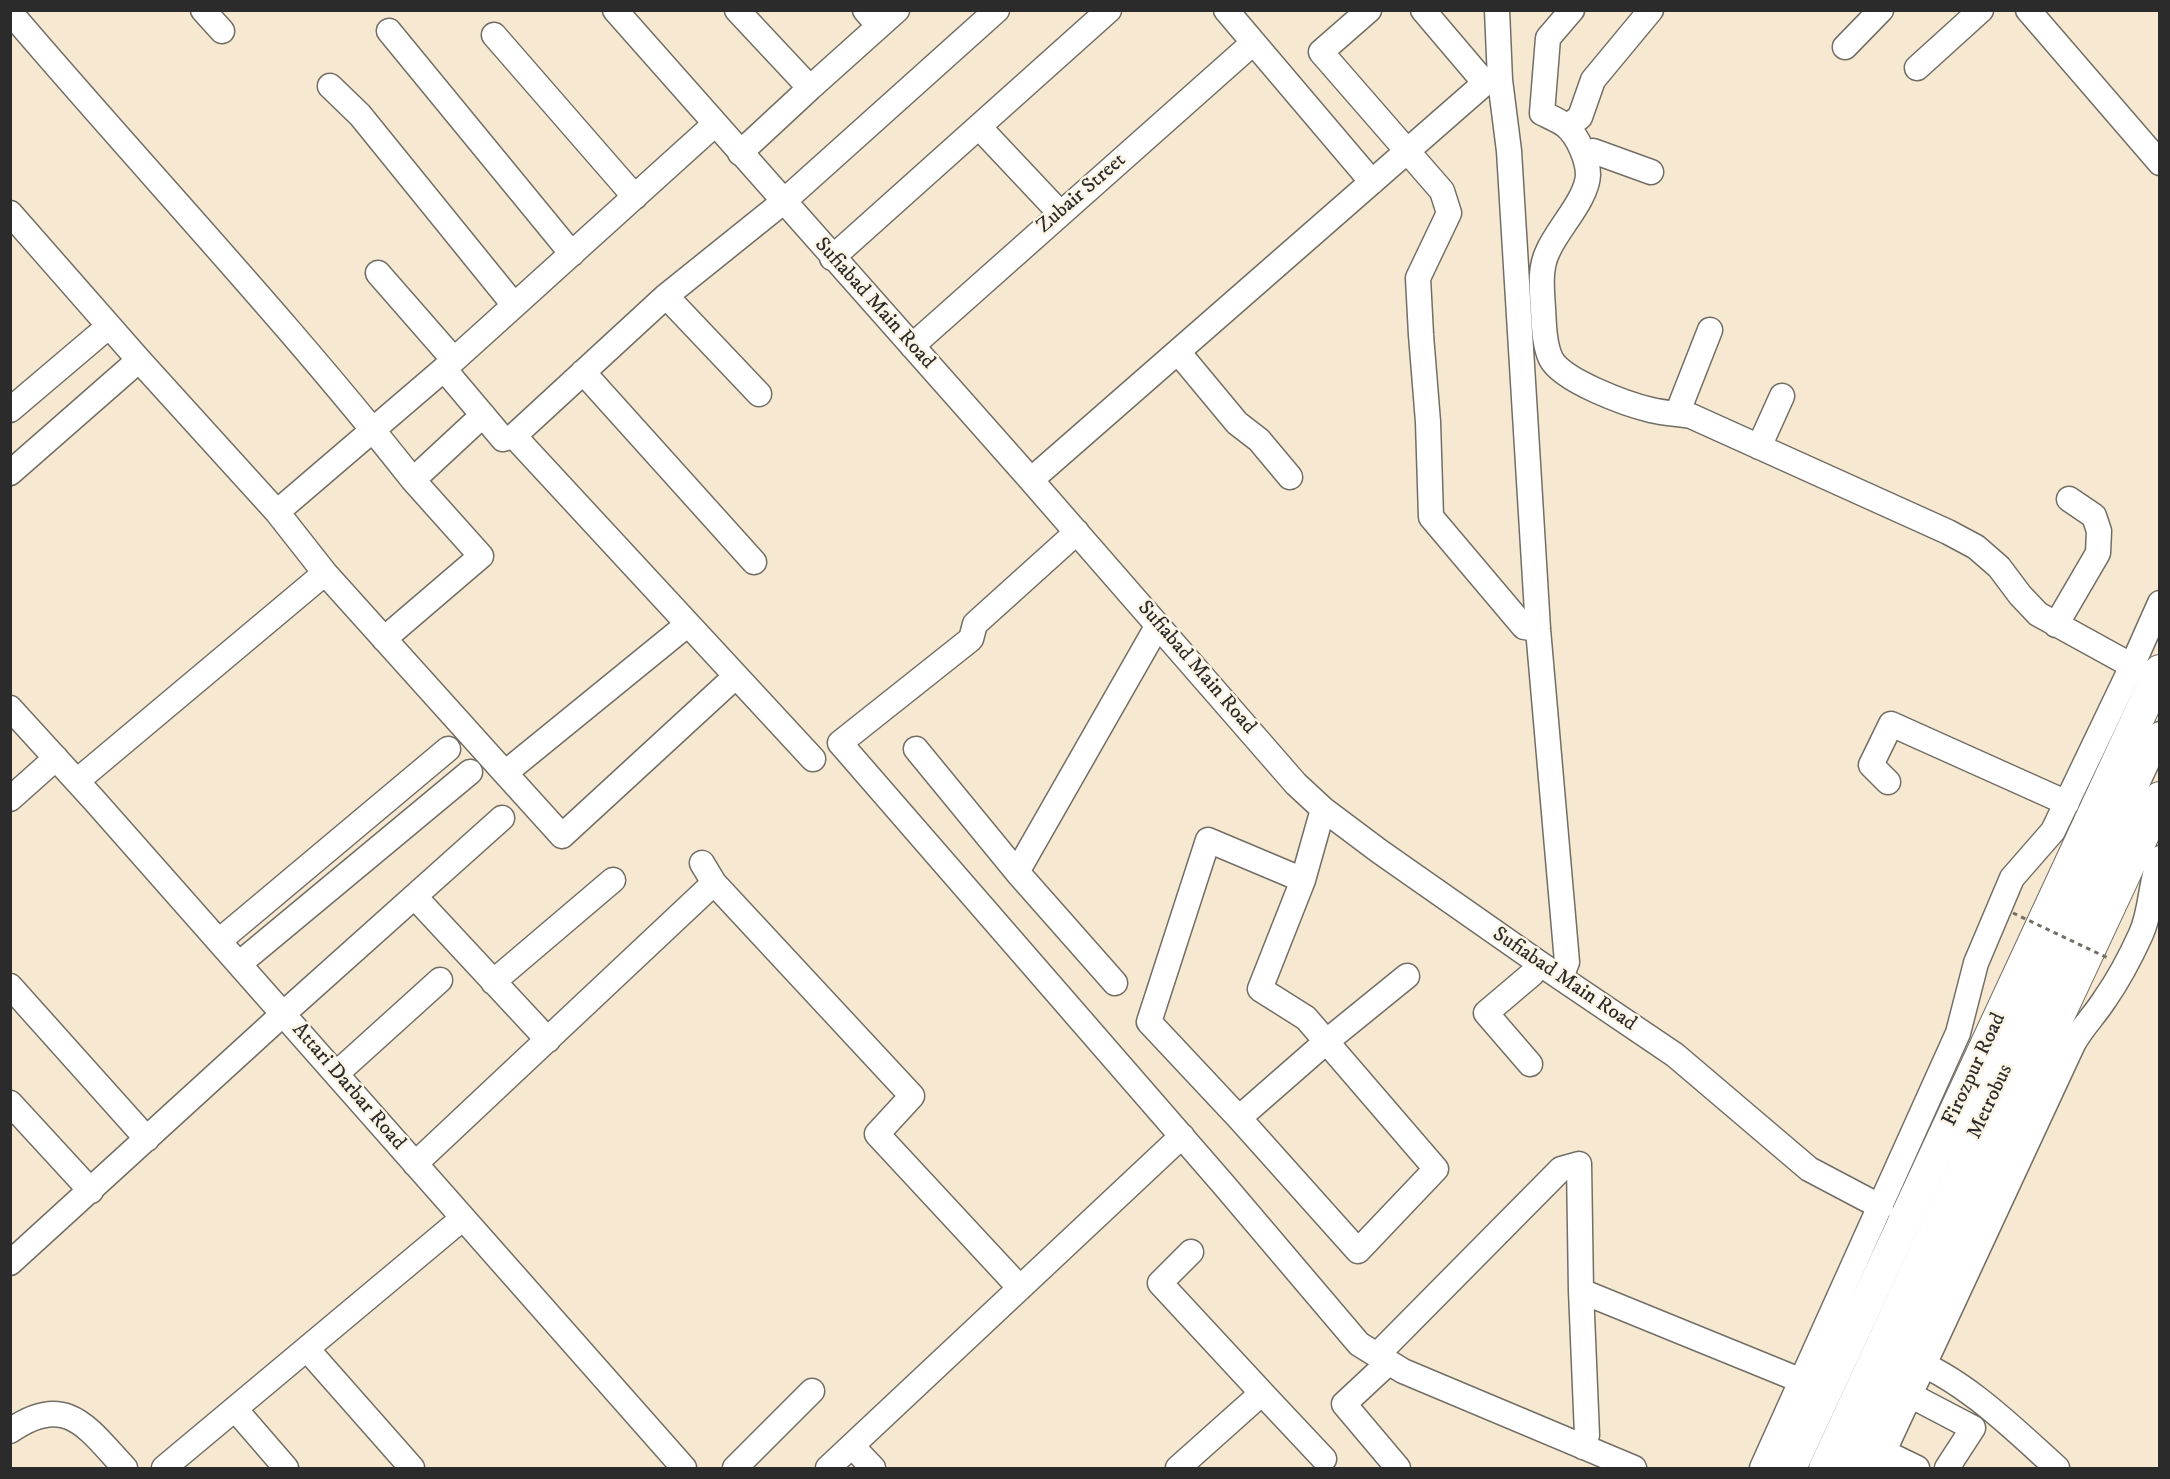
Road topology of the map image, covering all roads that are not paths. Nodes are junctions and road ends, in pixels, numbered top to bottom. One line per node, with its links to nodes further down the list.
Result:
1 (203, 10): 18 (street)
2 (615, 10): 27 (street, Sufiabad Main Road)
3 (737, 10): 26 (street)
4 (897, 10): 17 (street)
5 (997, 10): 37 (street)
6 (1109, 10): 28 (street)
7 (1226, 10): 21 (street)
8 (1369, 10): 30 (street)
9 (1423, 10): 24 (street)
10 (1497, 10): 24 (street)
11 (1572, 10): 29 (street)
12 (1651, 10): 29 (street)
13 (1881, 10): 22 (street)
14 (1981, 10): 23 (street)
15 (2028, 10): 33 (street)
16 (10, 12): 57 (street)
17 (872, 18): 26 (street)
18 (222, 31)
19 (389, 31): 40 (street)
20 (494, 35): 36 (street)
21 (1253, 43): 35 (street); 39 (street, Zubair Street)
22 (1845, 47)
23 (1917, 68)
24 (1492, 82): 30 (street); 73 (street)
25 (330, 86): 44 (street)
26 (810, 88): 31 (street)
27 (715, 124): 31 (street, Sufiabad Main Road); 36 (street)
28 (979, 127): 39 (street); 41 (street)
29 (1567, 127): 32 (street)
30 (1407, 152): 35 (street); 73 (street)
31 (740, 153): 37 (street, Sufiabad Main Road)
32 (1586, 156): 34 (street); 55 (street)
33 (2160, 163)
34 (1651, 172)
35 (1372, 182): 48 (street)
36 (635, 197): 40 (street)
37 (783, 202): 41 (street, Sufiabad Main Road); 43 (street)
38 (10, 213): 45 (street)
39 (1060, 213): 47 (street, Zubair Street)
40 (572, 254): 44 (street)
41 (832, 258): 47 (street, Sufiabad Main Road)
42 (378, 273): 50 (street)
43 (666, 296): 51 (street); 52 (street)
44 (514, 306): 50 (street)
45 (109, 326): 49 (street); 54 (street)
46 (1710, 330): 55 (street)
47 (912, 346): 63 (street, Sufiabad Main Road)
48 (1178, 352): 61 (street); 63 (street)
49 (138, 360): 60 (street); 65 (street)
50 (449, 365): 56 (street); 57 (street)
51 (583, 372): 58 (street); 67 (street)
52 (759, 394)
53 (1782, 396): 59 (street)
54 (10, 410)
55 (1677, 414): 59 (street)
56 (483, 416): 58 (street); 62 (street)
57 (373, 430): 62 (street); 65 (street)
58 (514, 436): 70 (street)
59 (1759, 447): 72 (street)
60 (10, 473)
61 (1290, 477)
62 (413, 480): 74 (street)
63 (1031, 480): 66 (street, Sufiabad Main Road)
64 (2069, 499): 72 (street)
65 (277, 513): 68 (street)
66 (1077, 532): 71 (street, Sufiabad Main Road); 113 (street)
67 (754, 562)
68 (325, 573): 74 (street); 85 (street)
69 (2160, 603): 75 (street)
70 (688, 624): 76 (street); 84 (street)
71 (1158, 625): 90 (street, Sufiabad Main Road); 93 (street)
72 (2056, 625): 75 (street)
73 (1538, 629): 101 (street)
74 (384, 639): 84 (street)
75 (2149, 672): 89 (street); 115 (main road, Firozpur Road)
76 (736, 675): 82 (street); 84 (street)
77 (10, 708): 81 (street, Attari Darbar Road)
78 (2160, 734): 150 (street, Metrobus)
79 (448, 749): 97 (street)
80 (916, 749): 93 (street)
81 (56, 758): 85 (street, Attari Darbar Road); 88 (street)
82 (813, 759)
83 (470, 772): 99 (street)
84 (505, 773)
85 (77, 781): 97 (street, Attari Darbar Road)
86 (1888, 782): 89 (street)
87 (2160, 798): 126 (main road)
88 (10, 799)
89 (2067, 803): 115 (street)
90 (1323, 809): 95 (street); 98 (street, Sufiabad Main Road)
91 (502, 818): 96 (street)
92 (2160, 858): 126 (street)
93 (1017, 872): 104 (street)
94 (613, 880): 103 (street)
95 (1303, 880): 108 (street); 112 (street)
96 (415, 897): 103 (street); 106 (street)
97 (219, 941): 99 (street, Attari Darbar Road)
98 (1539, 963): 101 (street, Sufiabad Main Road); 109 (street)
99 (239, 964): 106 (street, Attari Darbar Road)
100 (1407, 976): 108 (street)
101 (1561, 977): 118 (street, Sufiabad Main Road)
102 (440, 980): 110 (street)
103 (494, 982): 107 (street)
104 (1115, 983)
105 (10, 986): 114 (street)
106 (283, 1014): 110 (street, Attari Darbar Road); 114 (street)
107 (548, 1040): 116 (street); 122 (street)
108 (1327, 1041): 112 (street); 112 (street)
109 (1530, 1064)
110 (336, 1074): 116 (street, Attari Darbar Road)
111 (10, 1103): 117 (street)
112 (1239, 1118)
113 (1182, 1136): 122 (street); 125 (street)
114 (147, 1139): 117 (street)
115 (1921, 1154): 118 (street); 149 (main road, Firozpur Road)
116 (416, 1164): 119 (street, Attari Darbar Road)
117 (91, 1191): 121 (street)
118 (1881, 1207): 127 (street)
119 (463, 1218): 124 (street); 141 (street, Attari Darbar Road)
120 (1191, 1252): 129 (street)
121 (10, 1263)
122 (1020, 1288): 133 (street)
123 (1581, 1291): 125 (street); 127 (street); 134 (street)
124 (307, 1349): 131 (street); 140 (street)
125 (1383, 1359): 134 (street); 146 (street)
126 (1912, 1359): 130 (street); 151 (main road); 154 (street)
127 (1802, 1381): 148 (street)
128 (812, 1391): 142 (street)
129 (1262, 1393): 135 (street); 145 (street)
130 (1911, 1395): 136 (street); 153 (street)
131 (235, 1409): 138 (street); 139 (street)
132 (10, 1431): 137 (street)
133 (852, 1446): 143 (street); 144 (street)
134 (1582, 1447): 147 (street)
135 (1324, 1459)
136 (1880, 1460): 152 (street)
137 (125, 1468)
138 (164, 1468)
139 (286, 1468)
140 (412, 1468)
141 (684, 1468)
142 (735, 1468)
143 (828, 1468)
144 (873, 1468)
145 (1178, 1468)
146 (1398, 1468)
147 (1634, 1468)
148 (1762, 1468)
149 (1790, 1468)
150 (1821, 1468)
151 (1847, 1468)
152 (1917, 1468)
153 (1947, 1468)
154 (2057, 1468)

